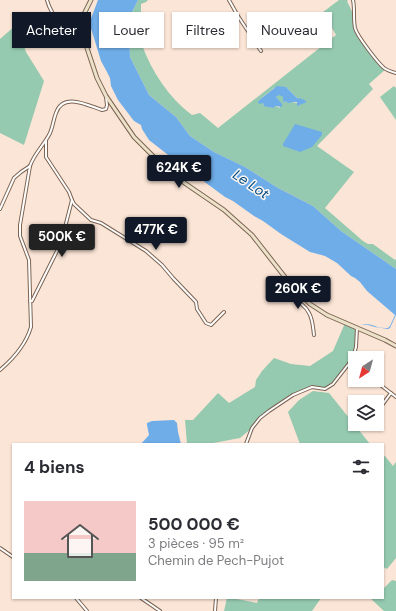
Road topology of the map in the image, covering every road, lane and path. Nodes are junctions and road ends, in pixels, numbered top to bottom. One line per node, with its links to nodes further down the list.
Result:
1 (47, 0): 5 (street)
2 (91, 0): 6 (main road)
3 (229, 0): 8 (street)
4 (353, 0): 9 (street)
5 (52, 12)
6 (85, 12)
7 (87, 48): 10 (main road)
8 (261, 51)
9 (396, 73)
10 (106, 96): 11 (street); 15 (main road)
11 (46, 140): 12 (street); 13 (street)
12 (30, 166): 14 (street); 16 (street)
13 (72, 200): 16 (street); 17 (street)
14 (0, 209)
15 (292, 286): 18 (main road); 19 (street)
16 (30, 301): 23 (street)
17 (224, 312)
18 (357, 328): 20 (main road); 21 (street)
19 (314, 335)
20 (396, 346)
21 (355, 351)
22 (348, 365): 28 (street)
23 (0, 370)
24 (383, 387): 25 (street)
25 (391, 393): 26 (street); 27 (street)
26 (396, 397)
27 (384, 402)
28 (246, 443)
29 (0, 548): 30 (street)
30 (12, 556)
31 (77, 599): 34 (street)
32 (142, 599): 35 (street)
33 (216, 599): 36 (street)
34 (87, 611)
35 (160, 611)
36 (215, 611)

